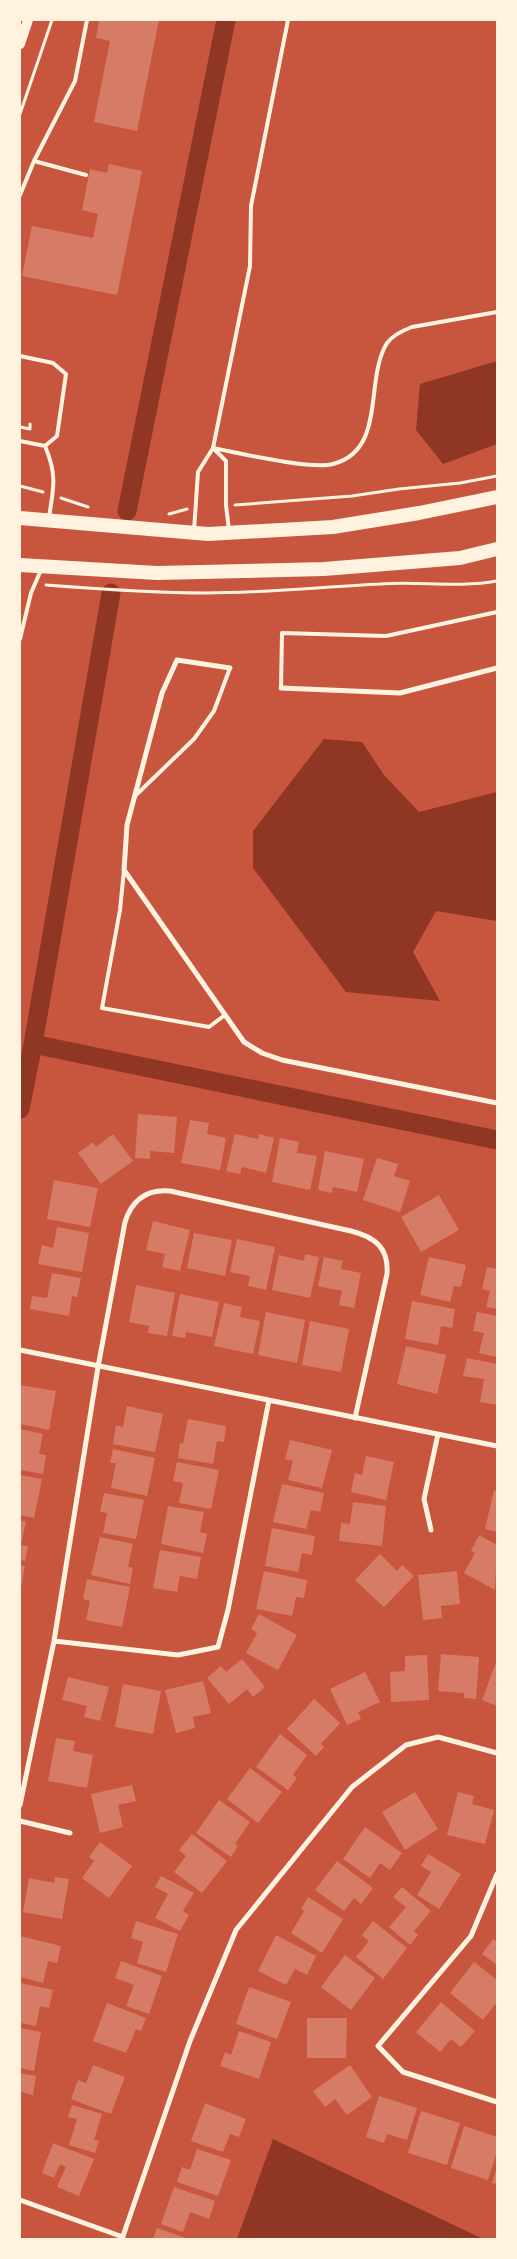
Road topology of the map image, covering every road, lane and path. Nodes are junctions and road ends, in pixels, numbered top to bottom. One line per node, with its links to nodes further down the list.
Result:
1 (28, 20): 5 (main road)
2 (52, 20): 6 (path)
3 (87, 20): 7 (lane)
4 (288, 20): 16 (lane)
5 (20, 44)
6 (20, 114)
7 (34, 161): 8 (lane); 9 (lane)
8 (86, 175)
9 (20, 195)
10 (497, 312): 16 (lane)
11 (20, 356): 15 (lane)
12 (30, 424): 13 (path)
13 (20, 427)
14 (20, 441): 15 (lane)
15 (44, 446): 23 (lane)
16 (212, 448): 19 (lane); 20 (lane)
17 (497, 476): 20 (path)
18 (497, 497): 25 (highway)
19 (195, 505): 21 (path); 24 (lane)
20 (226, 505): 25 (lane)
21 (181, 512)
22 (20, 518): 23 (highway)
23 (48, 522): 24 (highway)
24 (187, 533): 25 (highway)
25 (230, 533)
26 (497, 549): 28 (highway)
27 (20, 565): 28 (highway)
28 (43, 567): 30 (lane)
29 (497, 581): 30 (path)
30 (35, 584): 32 (lane)
31 (497, 612): 36 (lane)
32 (21, 630): 33 (lane)
33 (20, 639)
34 (230, 668): 37 (lane); 37 (street)
35 (497, 668): 36 (street)
36 (281, 688)
37 (135, 796): 38 (street)
38 (124, 870): 39 (street); 39 (lane)
39 (225, 1015): 40 (street)
40 (497, 1103)
41 (20, 1350): 42 (street)
42 (98, 1367): 43 (street); 44 (street); 48 (street)
43 (269, 1400): 44 (street); 48 (street)
44 (355, 1418): 45 (street)
45 (438, 1434): 46 (street); 47 (street)
46 (497, 1446)
47 (431, 1530)
48 (54, 1641): 50 (street)
49 (497, 1753): 56 (street)
50 (20, 1805)
51 (20, 1821): 52 (street)
52 (70, 1833)
53 (497, 1874): 54 (street)
54 (497, 2102)
55 (20, 2200): 56 (street)
56 (122, 2238)

